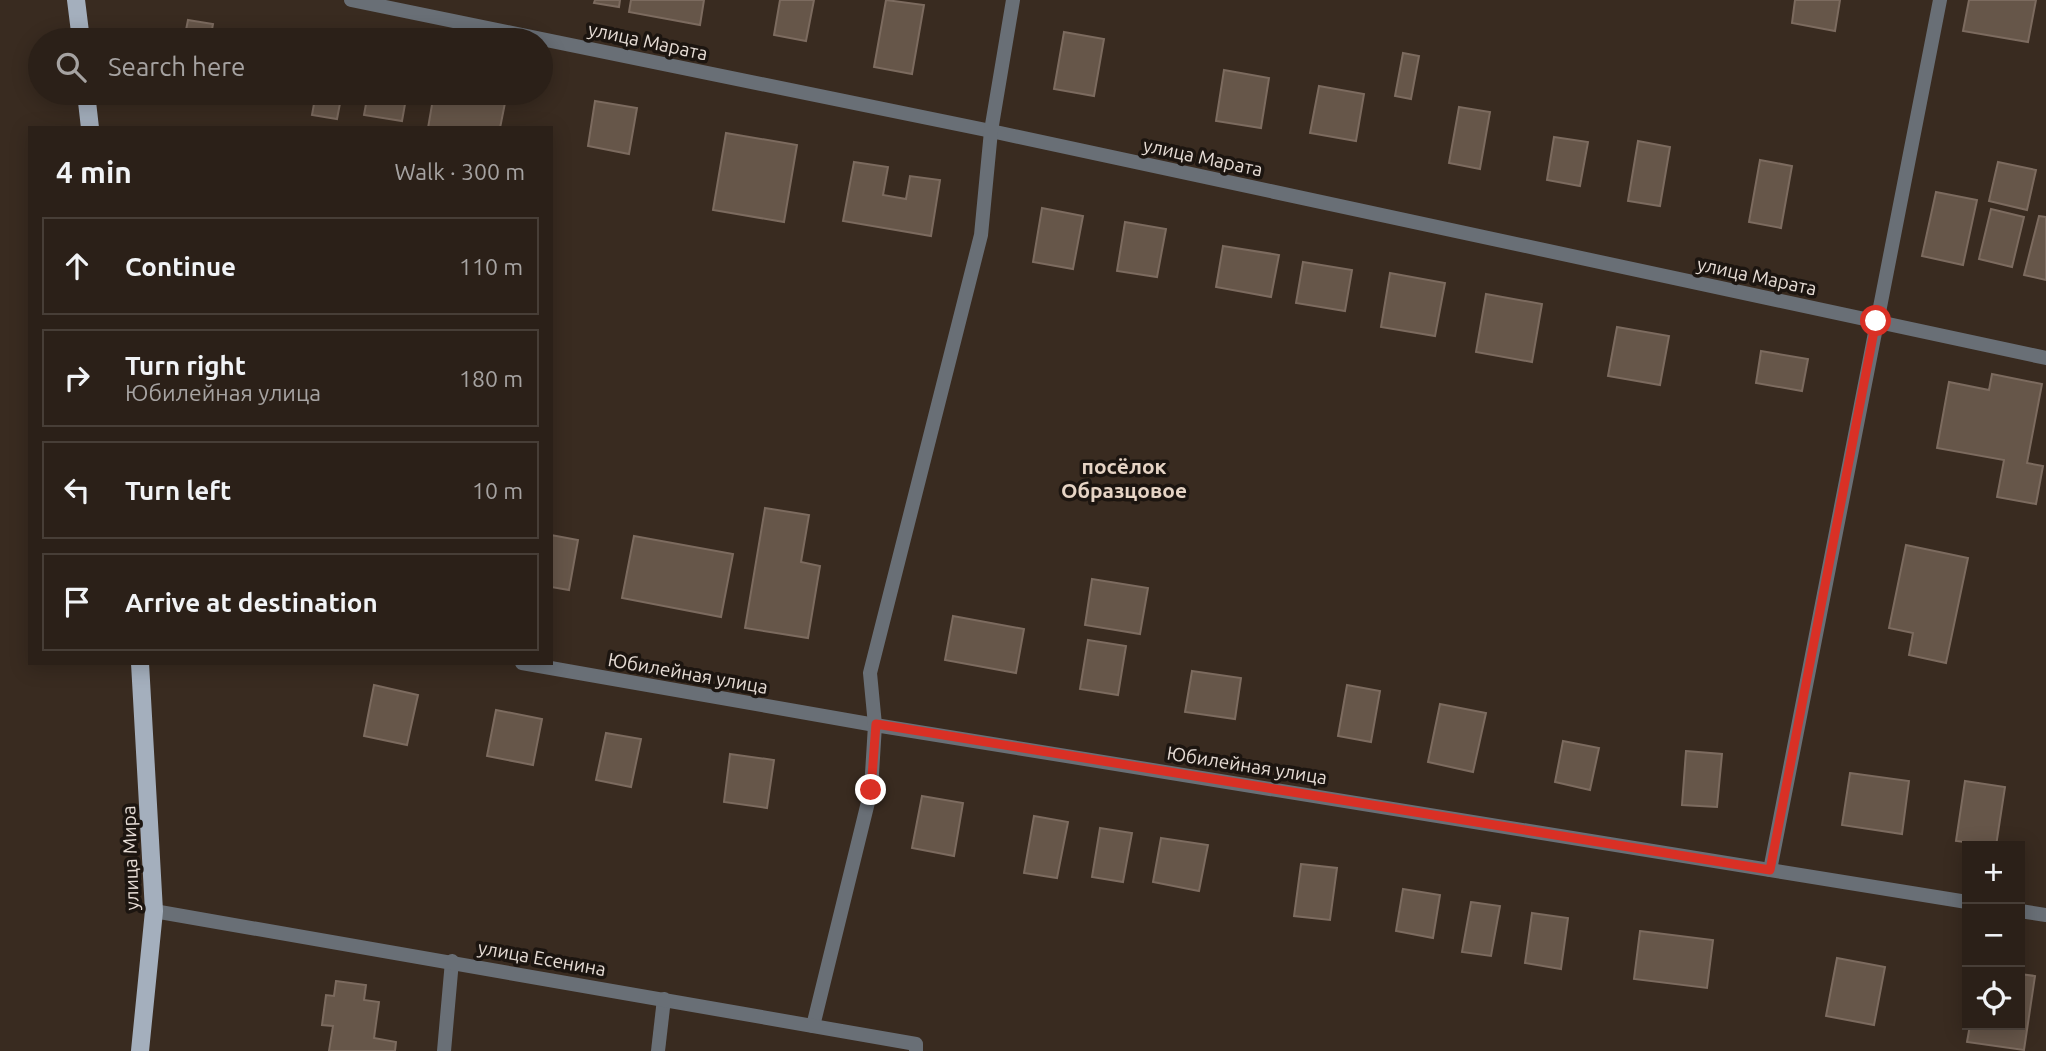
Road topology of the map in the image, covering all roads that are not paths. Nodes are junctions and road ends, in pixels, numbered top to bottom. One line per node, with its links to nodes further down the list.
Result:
1 (76, 0): 5 (main road)
2 (351, 0): 6 (street, улица Марата)
3 (1013, 0): 10 (street)
4 (1940, 0): 11 (street)
5 (79, 28)
6 (488, 28)
7 (553, 41): 10 (street, улица Марата)
8 (87, 105): 9 (main road)
9 (90, 126)
10 (991, 131): 11 (street, улица Марата); 15 (street)
11 (1876, 321): 12 (street, улица Марата); 16 (street)
12 (2046, 358)
13 (140, 665): 18 (main road, улица Мира)
14 (534, 665): 15 (street, Юбилейная улица)
15 (876, 724): 16 (street, Юбилейная улица); 23 (street)
16 (1770, 870): 17 (street, Юбилейная улица)
17 (1962, 901)
18 (154, 911): 21 (street, улица Есенина); 24 (main road, улица Мира)
19 (2025, 912): 20 (street)
20 (2046, 915)
21 (452, 961): 22 (street, улица Есенина); 25 (street)
22 (664, 999): 23 (street, улица Есенина); 26 (street)
23 (813, 1026): 27 (street, улица Есенина)
24 (140, 1051)
25 (444, 1051)
26 (658, 1051)
27 (916, 1051)

